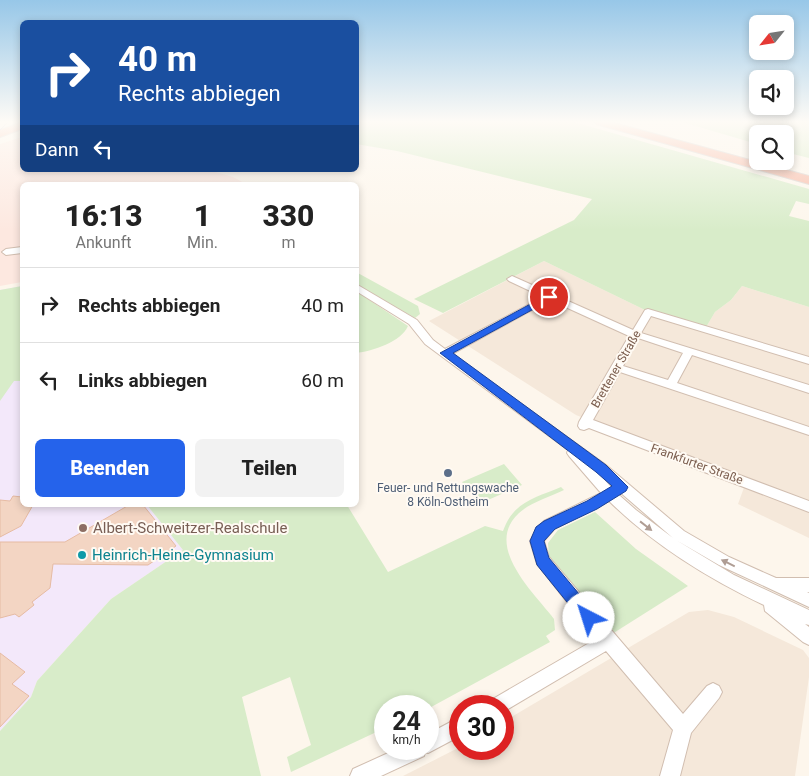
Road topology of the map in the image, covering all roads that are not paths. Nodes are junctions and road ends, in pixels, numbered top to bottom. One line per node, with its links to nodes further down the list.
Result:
1 (731, 158): 5 (highway)
2 (794, 168): 4 (highway)
3 (794, 169): 4 (highway)
4 (809, 173)
5 (809, 180)
6 (20, 250): 7 (street)
7 (6, 252)
8 (512, 279): 10 (street)
9 (359, 289): 13 (street)
10 (549, 297): 11 (street); 13 (street)
11 (635, 334): 12 (street); 14 (street, Brettener Straße); 15 (street, Brettener Straße)
12 (689, 351): 16 (street); 17 (street)
13 (445, 353): 20 (street)
14 (809, 361)
15 (616, 366): 16 (street); 18 (street, Brettener Straße)
16 (671, 385): 19 (street)
17 (809, 389)
18 (585, 424): 21 (street, Frankfurter Straße)
19 (809, 431)
20 (615, 491): 22 (street, one-way to 20); 24 (street, one-way to 24); 28 (street)
21 (809, 507)
22 (772, 583): 23 (street); 25 (street)
23 (809, 585)
24 (760, 597): 26 (street); 27 (street)
25 (809, 600)
26 (809, 618)
27 (809, 636)
28 (608, 641): 30 (street); 31 (street)
29 (713, 692): 31 (street)
30 (514, 696)
31 (683, 728): 34 (street)
32 (394, 760): 33 (street)
33 (360, 776)
34 (670, 776)

